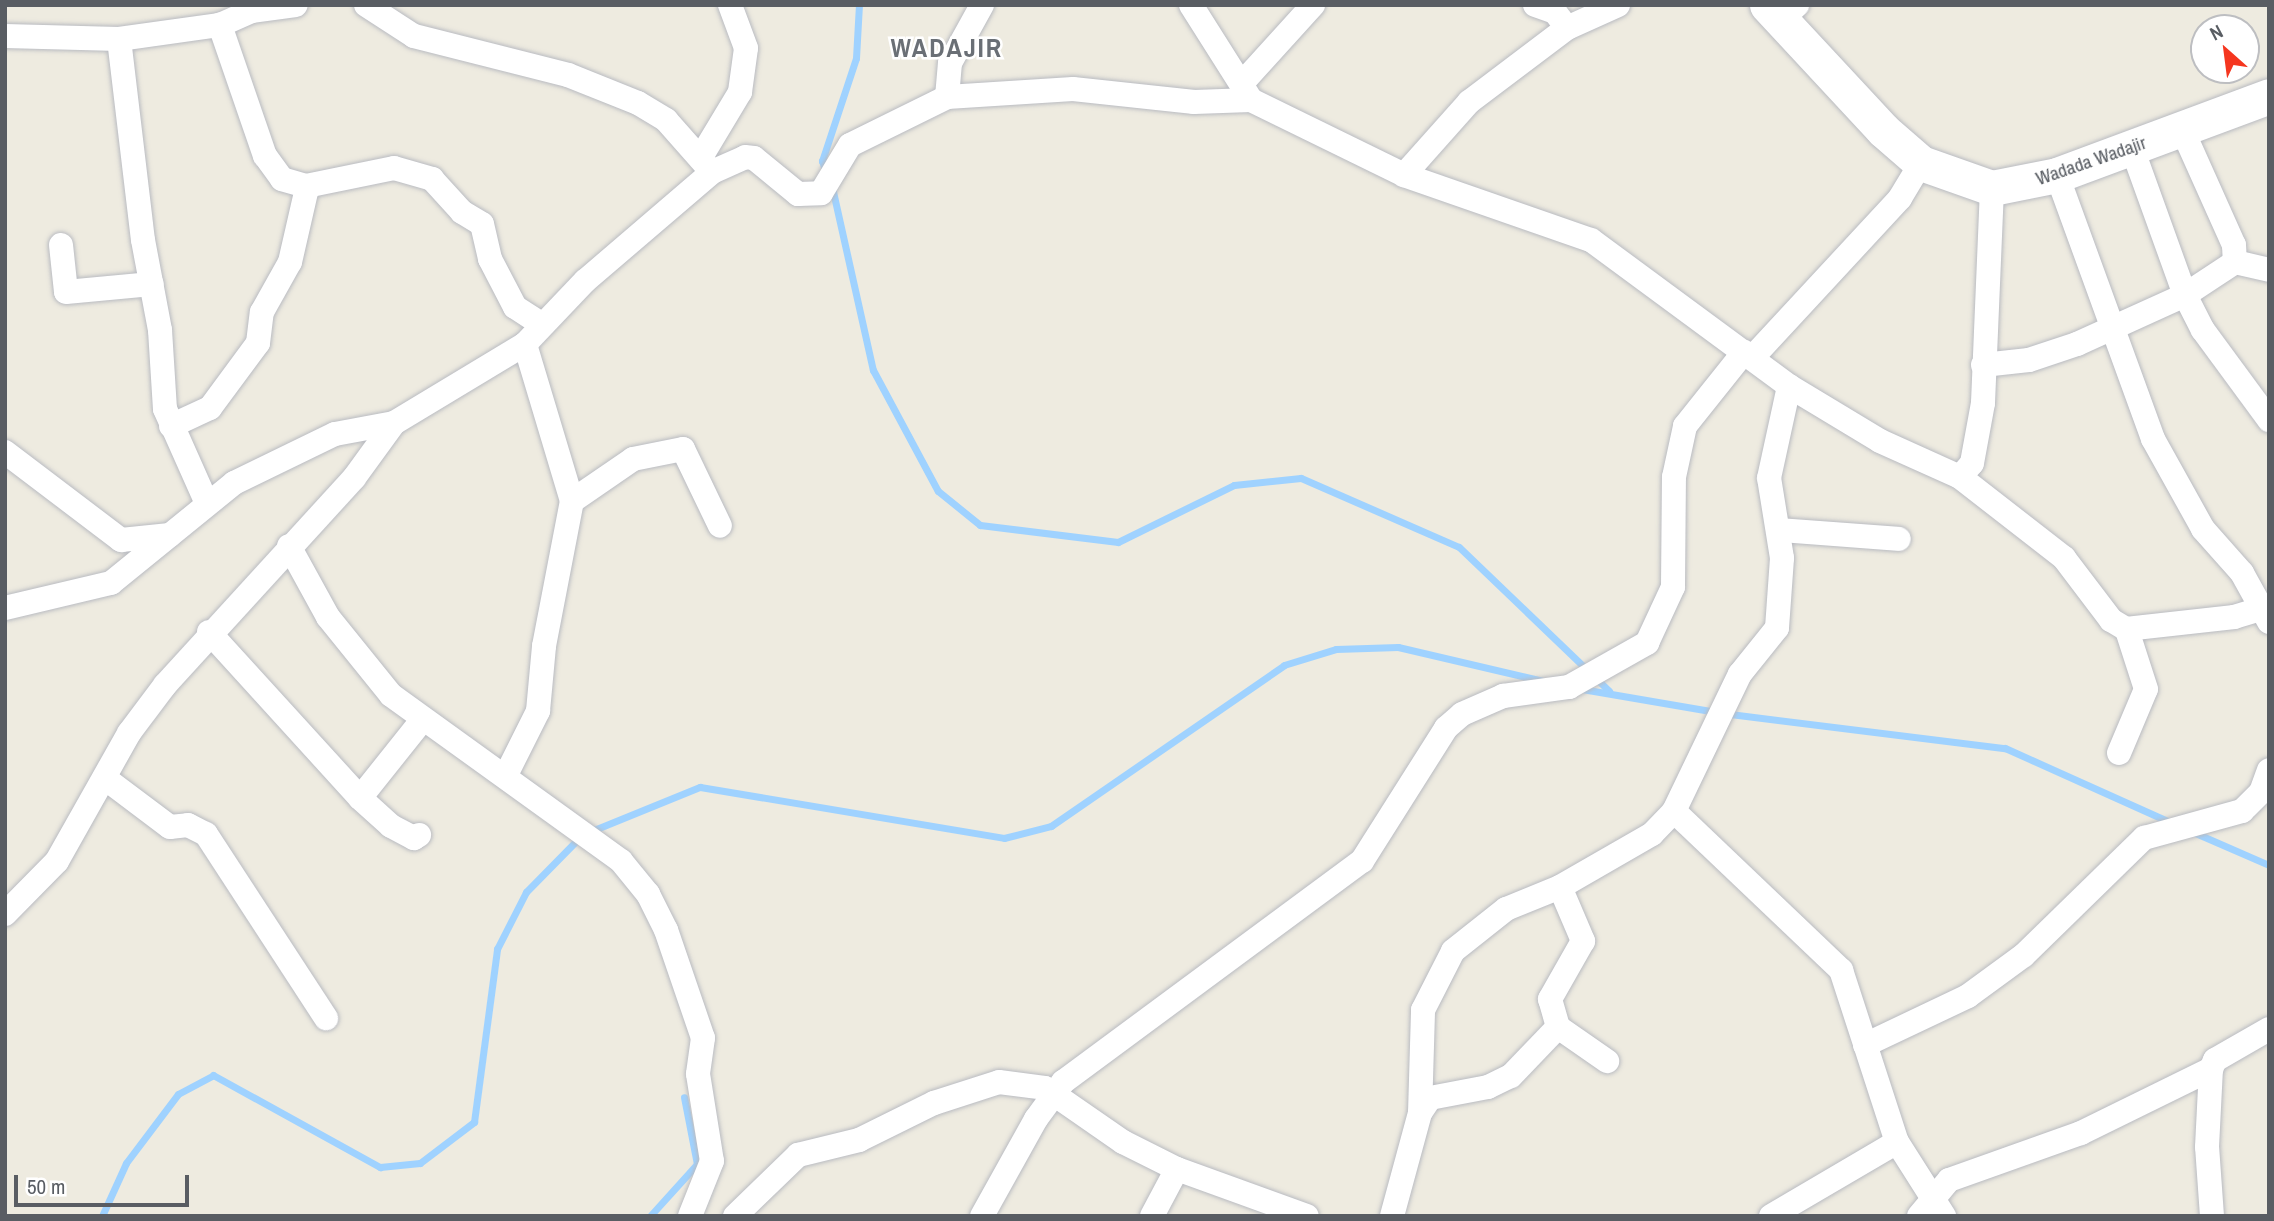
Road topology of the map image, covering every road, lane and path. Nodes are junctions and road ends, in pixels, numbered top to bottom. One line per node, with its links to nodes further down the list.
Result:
1 (296, 5): 9 (street)
2 (366, 5): 21 (street)
3 (730, 5): 21 (street)
4 (982, 5): 17 (street)
5 (1191, 5): 15 (street)
6 (1312, 5): 15 (street)
7 (1535, 5): 12 (street)
8 (1618, 5): 12 (street)
9 (250, 8): 11 (street)
10 (1782, 10): 20 (street)
11 (220, 24): 14 (street); 24 (street)
12 (1567, 28): 22 (street)
13 (8, 35): 14 (street)
14 (119, 38): 29 (street)
15 (1248, 90): 17 (street); 22 (street)
16 (2269, 96): 18 (street, Wadada Wadajir)
17 (947, 97): 21 (street)
18 (2182, 129): 19 (street, Wadada Wadajir); 27 (street)
19 (2132, 148): 23 (street, Wadada Wadajir); 30 (street)
20 (1921, 163): 25 (street); 34 (street)
21 (707, 165): 31 (street)
22 (1405, 175): 34 (street)
23 (2057, 175): 25 (street, Wadada Wadajir); 32 (street)
24 (306, 186): 31 (street); 39 (street)
25 (1992, 188): 35 (street)
26 (61, 245): 29 (street)
27 (2235, 262): 28 (street); 30 (street)
28 (2269, 270)
29 (152, 284): 39 (street)
30 (2185, 295): 32 (street); 37 (street)
31 (541, 324): 33 (street)
32 (2113, 328): 35 (street); 50 (street)
33 (525, 344): 38 (street); 43 (street)
34 (1748, 355): 36 (street); 69 (street)
35 (1983, 365): 41 (street)
36 (1789, 386): 41 (street); 45 (street)
37 (2269, 420)
38 (394, 422): 42 (street); 48 (street)
39 (171, 426): 42 (street)
40 (5, 452): 46 (street)
41 (1960, 477): 51 (street)
42 (206, 501): 46 (street)
43 (572, 501): 44 (street); 56 (street)
44 (720, 526)
45 (1780, 530): 47 (street); 59 (street)
46 (174, 534): 49 (street)
47 (1899, 539)
48 (289, 546): 52 (street); 53 (street)
49 (5, 608)
50 (2267, 612): 51 (street)
51 (2127, 630): 54 (street)
52 (209, 632): 57 (street); 58 (street)
53 (424, 719): 56 (street); 58 (street)
54 (2119, 753)
55 (2269, 770): 66 (street)
56 (506, 775): 74 (street)
57 (106, 779): 62 (street); 63 (street)
58 (360, 798): 60 (street)
59 (1674, 811): 61 (street); 66 (street)
60 (419, 835)
61 (1560, 887): 64 (street); 70 (street)
62 (5, 914)
63 (326, 1018)
64 (1558, 1027): 67 (street); 70 (street)
65 (2269, 1029): 68 (street)
66 (1865, 1045): 71 (street)
67 (1607, 1061)
68 (2211, 1069): 73 (street); 81 (street)
69 (1052, 1095): 72 (street); 75 (street); 76 (street)
70 (1420, 1113): 79 (street)
71 (1898, 1142): 73 (street); 80 (street)
72 (1177, 1169): 77 (street); 78 (street)
73 (1932, 1210)
74 (690, 1216)
75 (735, 1216)
76 (982, 1216)
77 (1152, 1216)
78 (1307, 1216)
79 (1392, 1216)
80 (1771, 1216)
81 (2212, 1216)

